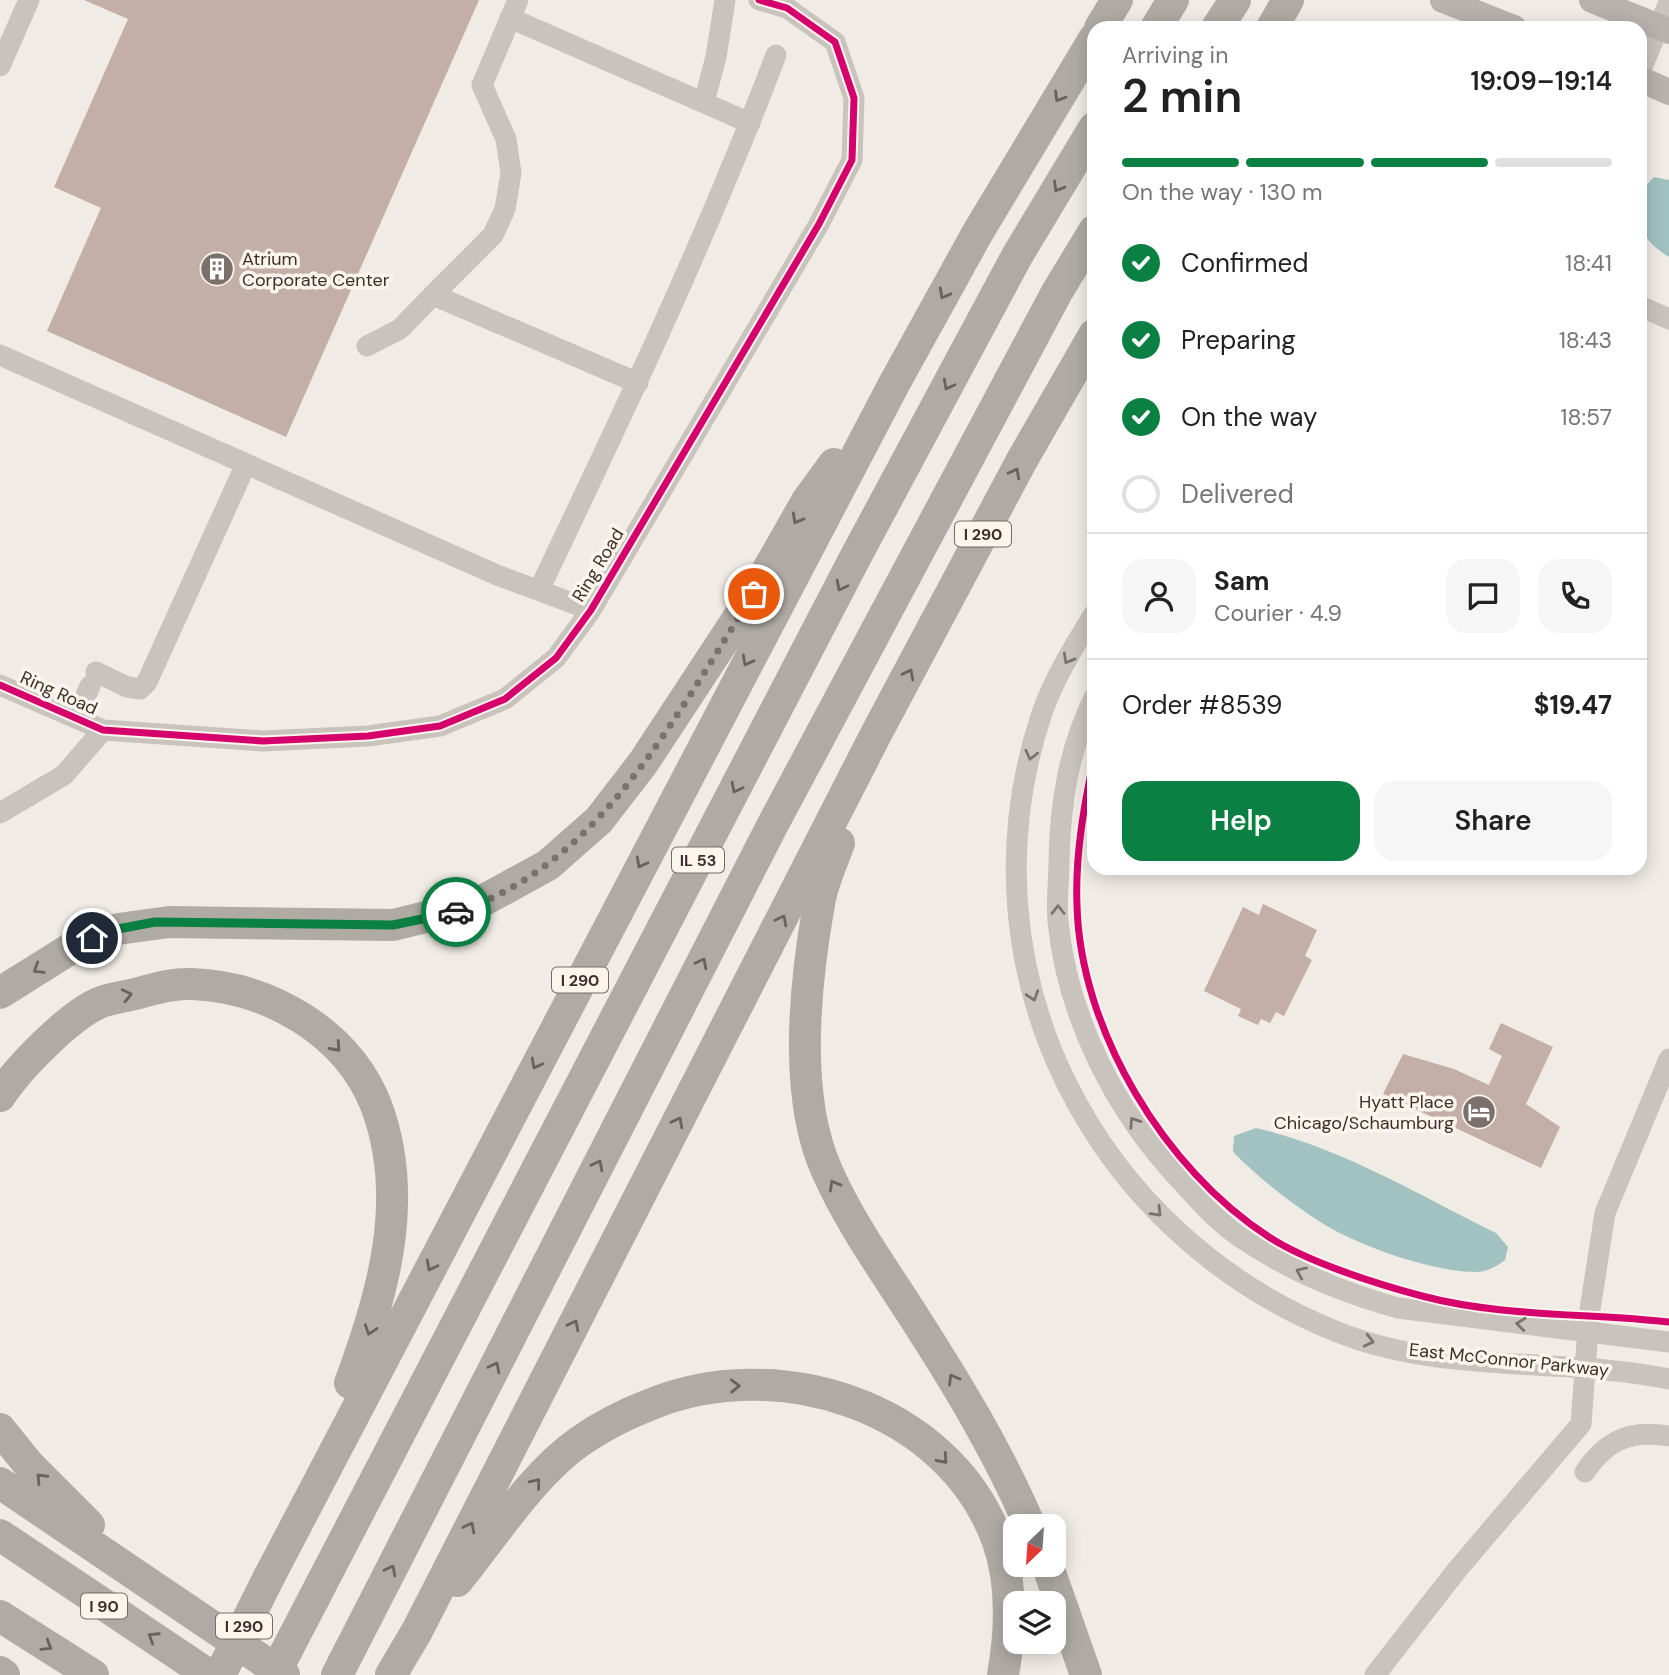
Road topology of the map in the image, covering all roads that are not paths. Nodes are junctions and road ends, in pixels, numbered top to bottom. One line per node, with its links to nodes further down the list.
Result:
1 (29, 0): 21 (street)
2 (725, 0): 24 (street)
3 (759, 0): 38 (street, Ring Road)
4 (1117, 0): 11 (highway)
5 (1173, 0): 12 (highway)
6 (1235, 0): 13 (highway)
7 (1443, 0): 14 (main road)
8 (1592, 0): 15 (main road)
9 (1669, 2): 17 (street)
10 (514, 9): 24 (street); 28 (street)
11 (1104, 21)
12 (1160, 21)
13 (1222, 21)
14 (1496, 21)
15 (1644, 21)
16 (1647, 22): 17 (main road)
17 (1664, 29): 20 (street)
18 (1087, 51): 35 (highway, I 290, one-way to 35)
19 (776, 55): 25 (street)
20 (1647, 59)
21 (0, 66)
22 (1647, 82): 23 (main road)
23 (1669, 92)
24 (704, 102): 25 (street)
25 (750, 123): 34 (street)
26 (1087, 140): 68 (highway, IL 53, one-way to 68, bridge)
27 (1087, 243): 70 (highway, IL 53, one-way to 27)
28 (433, 295): 31 (street); 34 (street)
29 (1647, 309): 30 (street)
30 (1669, 319)
31 (367, 345)
32 (1087, 347): 44 (highway, I 290, one-way to 32)
33 (0, 355): 36 (street)
34 (638, 383): 37 (street)
35 (894, 384): 46 (highway, one-way to 46); 58 (highway, I 290, one-way to 58)
36 (246, 464): 37 (street); 42 (street)
37 (539, 590): 38 (street)
38 (591, 610): 43 (street, Ring Road)
39 (1087, 626): 51 (street, East McConnor Parkway, one-way to 51)
40 (0, 685): 42 (street, Ring Road)
41 (1087, 717): 49 (street, East McConnor Parkway, one-way to 41)
42 (76, 718): 43 (street, Ring Road)
43 (103, 730): 45 (street, Ring Road)
44 (877, 734): 57 (highway, one-way to 44); 63 (highway, I 290, one-way to 44)
45 (0, 813)
46 (0, 993)
47 (1669, 1059): 49 (street)
48 (0, 1096): 58 (highway, one-way to 58)
49 (1589, 1332): 50 (street, East McConnor Parkway); 51 (street)
50 (1669, 1342)
51 (1584, 1370): 52 (street, East McConnor Parkway); 73 (street)
52 (1669, 1379)
53 (0, 1429): 61 (highway, one-way to 53)
54 (1669, 1436): 55 (street)
55 (1586, 1472)
56 (0, 1483): 61 (highway)
57 (1025, 1514)
58 (296, 1524): 67 (highway, I 290, bridge)
59 (0, 1535): 66 (highway, I 90, one-way to 59)
60 (1052, 1577): 72 (highway)
61 (181, 1608): 69 (highway)
62 (0, 1616): 65 (highway, one-way to 65)
63 (417, 1631): 64 (highway, I 290); 71 (highway, one-way to 71)
64 (395, 1668)
65 (93, 1675)
66 (209, 1675)
67 (219, 1675)
68 (274, 1675)
69 (284, 1675)
70 (337, 1675)
71 (1003, 1675)
72 (1086, 1675)
73 (1376, 1675)

